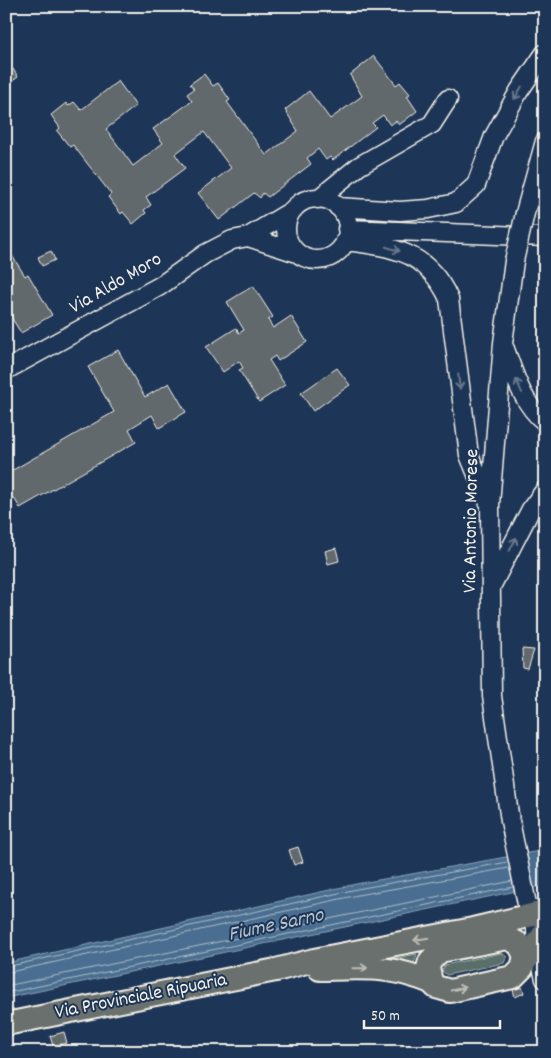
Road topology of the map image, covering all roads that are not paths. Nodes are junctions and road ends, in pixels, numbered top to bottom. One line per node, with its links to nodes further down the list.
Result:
1 (545, 53): 5 (street, one-way to 5)
2 (448, 99): 4 (street)
3 (545, 142): 11 (street, Via Antonio Morese, bridge)
4 (318, 199): 5 (street); 6 (street)
5 (338, 207): 7 (street)
6 (293, 210): 8 (street, Via Aldo Moro); 10 (street)
7 (346, 235): 9 (street); 10 (street); 15 (street, one-way to 15)
8 (248, 237): 10 (street); 12 (street, Via Aldo Moro)
9 (545, 237)
10 (297, 253)
11 (503, 343): 13 (street, one-way to 11); 15 (street, Via Antonio Morese)
12 (6, 370)
13 (545, 422)
14 (545, 490): 16 (street, one-way to 14)
15 (490, 505): 16 (street, Via Antonio Morese)
16 (491, 588): 18 (street, Via Antonio Morese)
17 (471, 929): 18 (main road); 19 (main road); 20 (main road, Via Provinciale Ripuaria, one-way to 20)
18 (527, 934): 19 (main road); 21 (street, Via Antonio Morese); 22 (main road, Via Provinciale Ripuaria, one-way to 18); 23 (street)
19 (440, 951): 22 (main road)
20 (276, 970): 22 (main road, Via Provinciale Ripuaria, one-way to 22); 24 (main road, Via Provinciale Ripuaria)
21 (545, 979)
22 (431, 982)
23 (545, 984)
24 (6, 1024)

